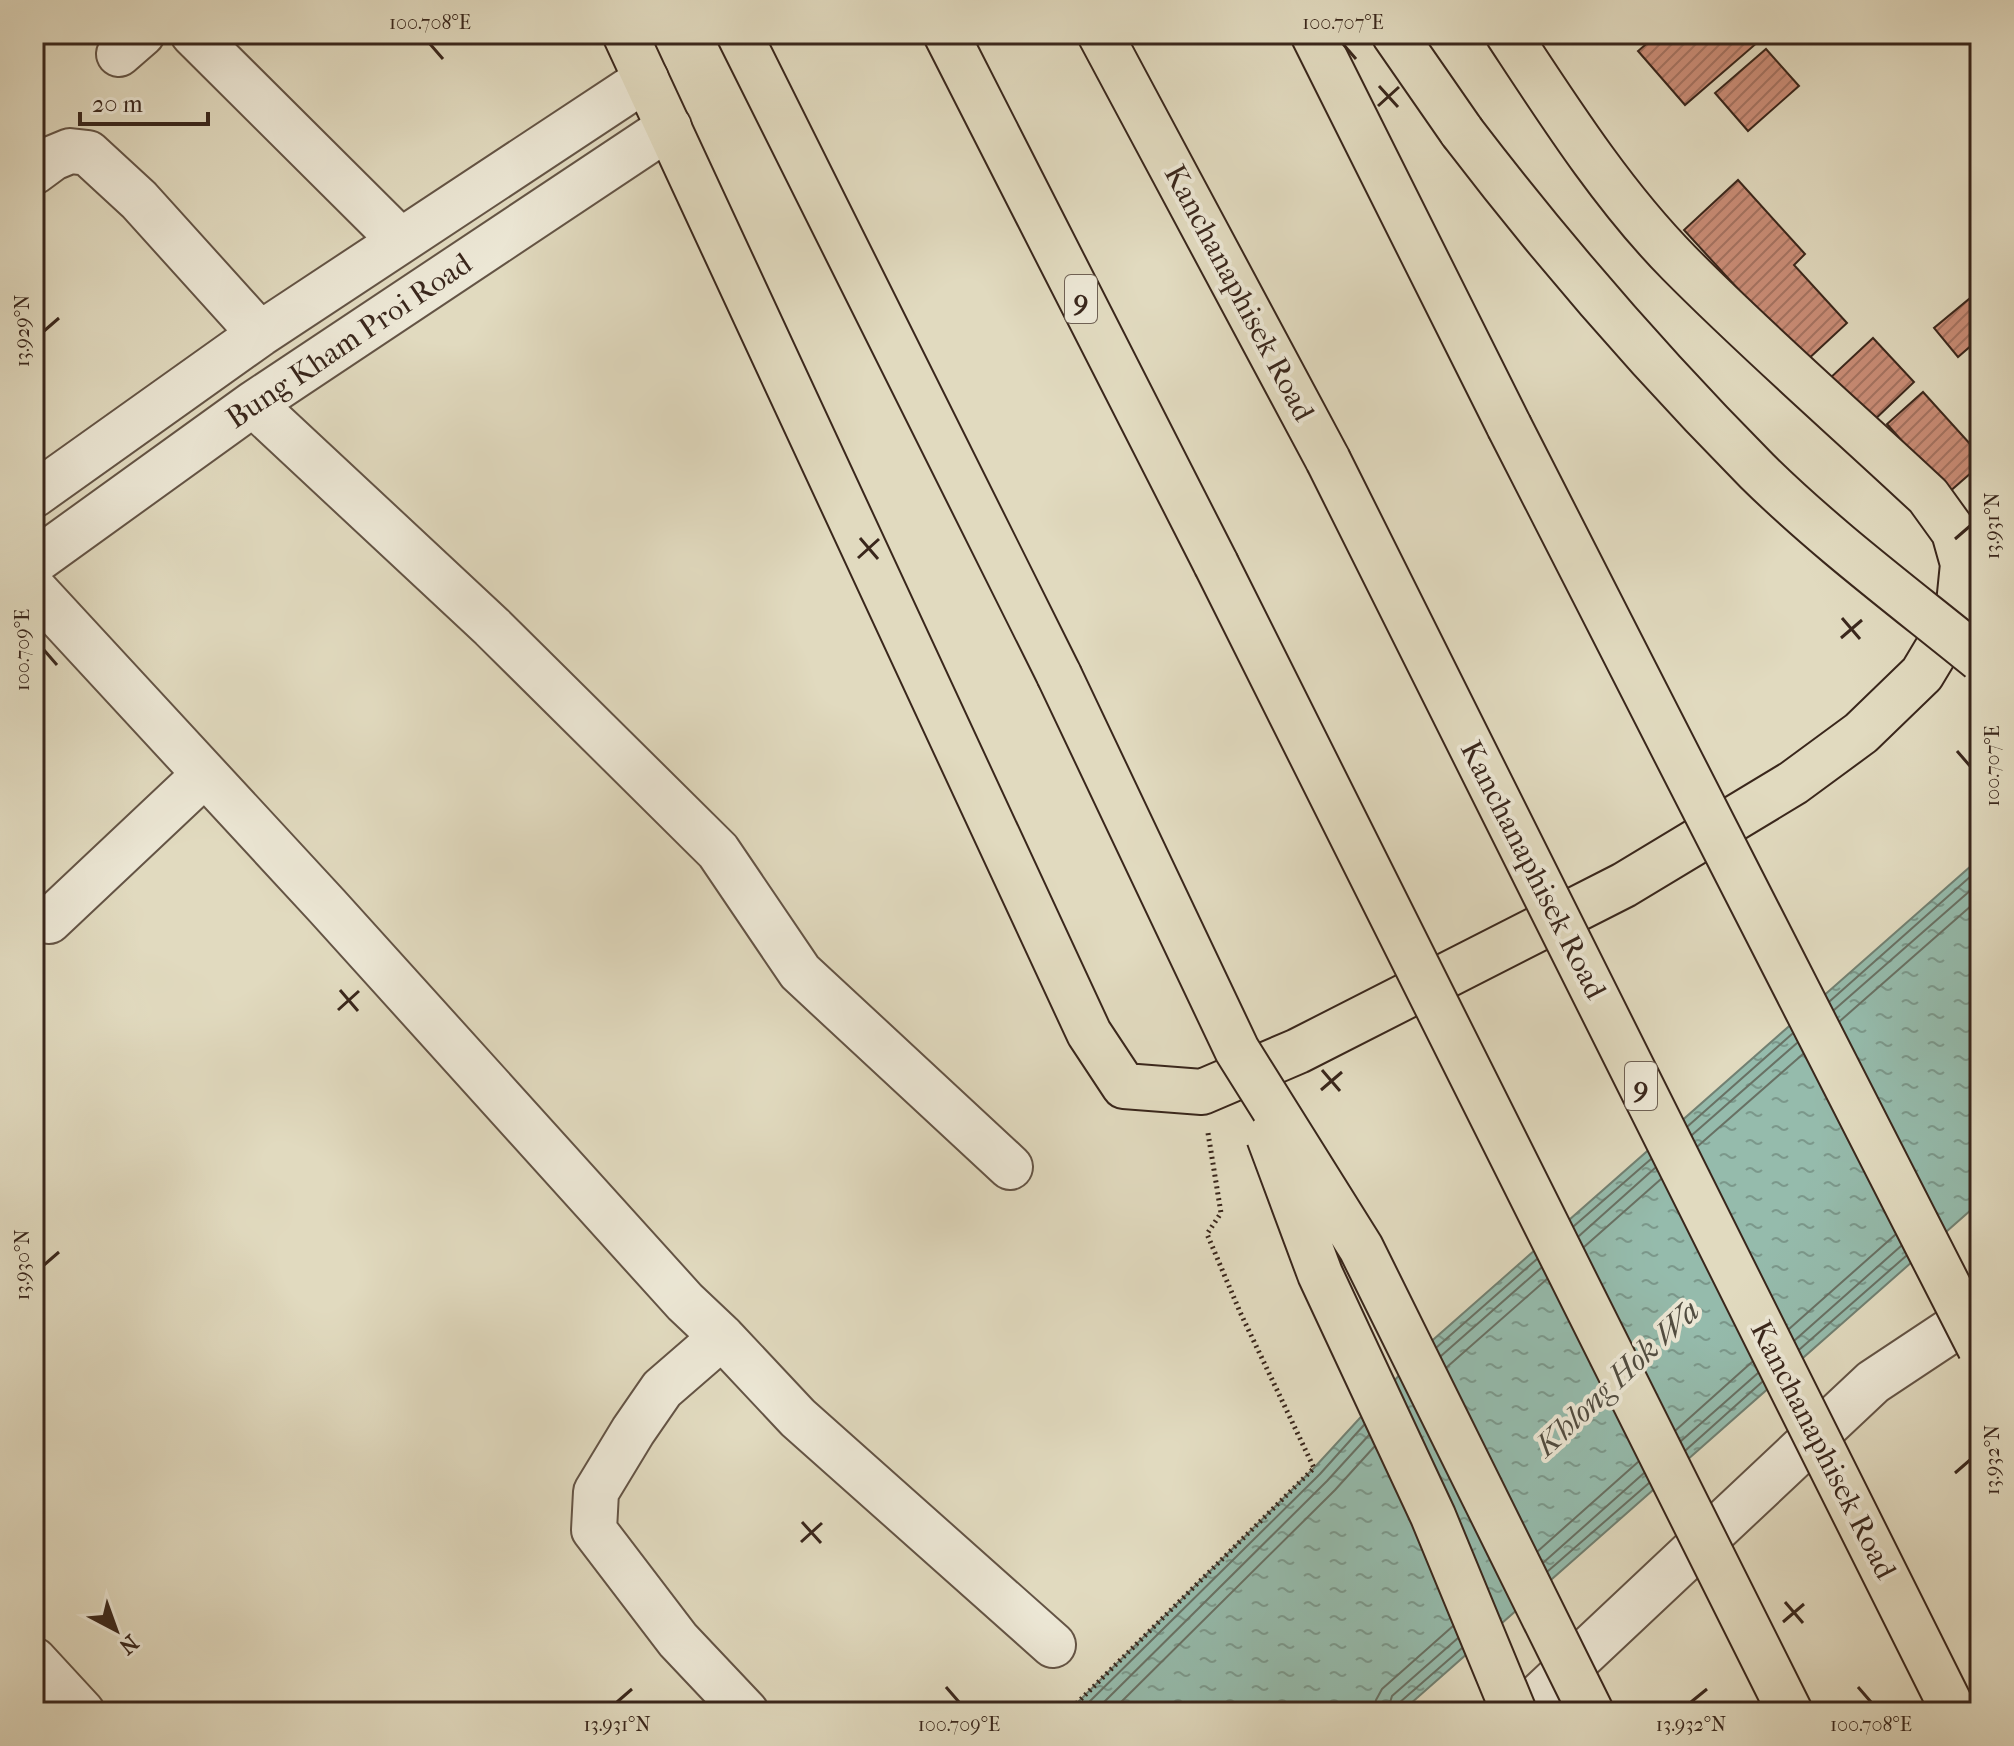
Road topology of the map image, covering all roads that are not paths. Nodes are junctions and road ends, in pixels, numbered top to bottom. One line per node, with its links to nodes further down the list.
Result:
1 (193, 34): 12 (street)
2 (625, 34): 9 (main road)
3 (739, 34): 21 (main road, bridge)
4 (946, 34): 33 (main road, 9, bridge)
5 (1100, 34): 34 (main road, Kanchanaphisek Road / 9, bridge)
6 (1313, 34): 25 (main road, bridge)
7 (1394, 34): 18 (main road, bridge)
8 (1508, 34): 10 (main road)
9 (646, 79): 10 (main road); 12 (street, Bung Kham Proi Road)
10 (669, 127): 14 (street, Bung Kham Proi Road)
11 (34, 172): 13 (street)
12 (400, 240): 13 (street, Bung Kham Proi Road)
13 (260, 334): 15 (street, Bung Kham Proi Road)
14 (253, 404): 16 (street, Bung Kham Proi Road); 22 (street)
15 (34, 495)
16 (34, 562)
17 (34, 589): 19 (street)
18 (1980, 659)
19 (205, 774): 20 (street); 24 (street)
20 (49, 921)
21 (1237, 1050): 30 (main road, bridge); 32 (main road, bridge)
22 (1010, 1167)
23 (1980, 1311): 31 (street)
24 (722, 1337): 26 (street); 29 (street)
25 (1980, 1348)
26 (1053, 1645)
27 (34, 1660): 28 (street)
28 (82, 1712)
29 (746, 1712)
30 (1514, 1712)
31 (1522, 1712)
32 (1591, 1712)
33 (1790, 1712)
34 (1954, 1712)

